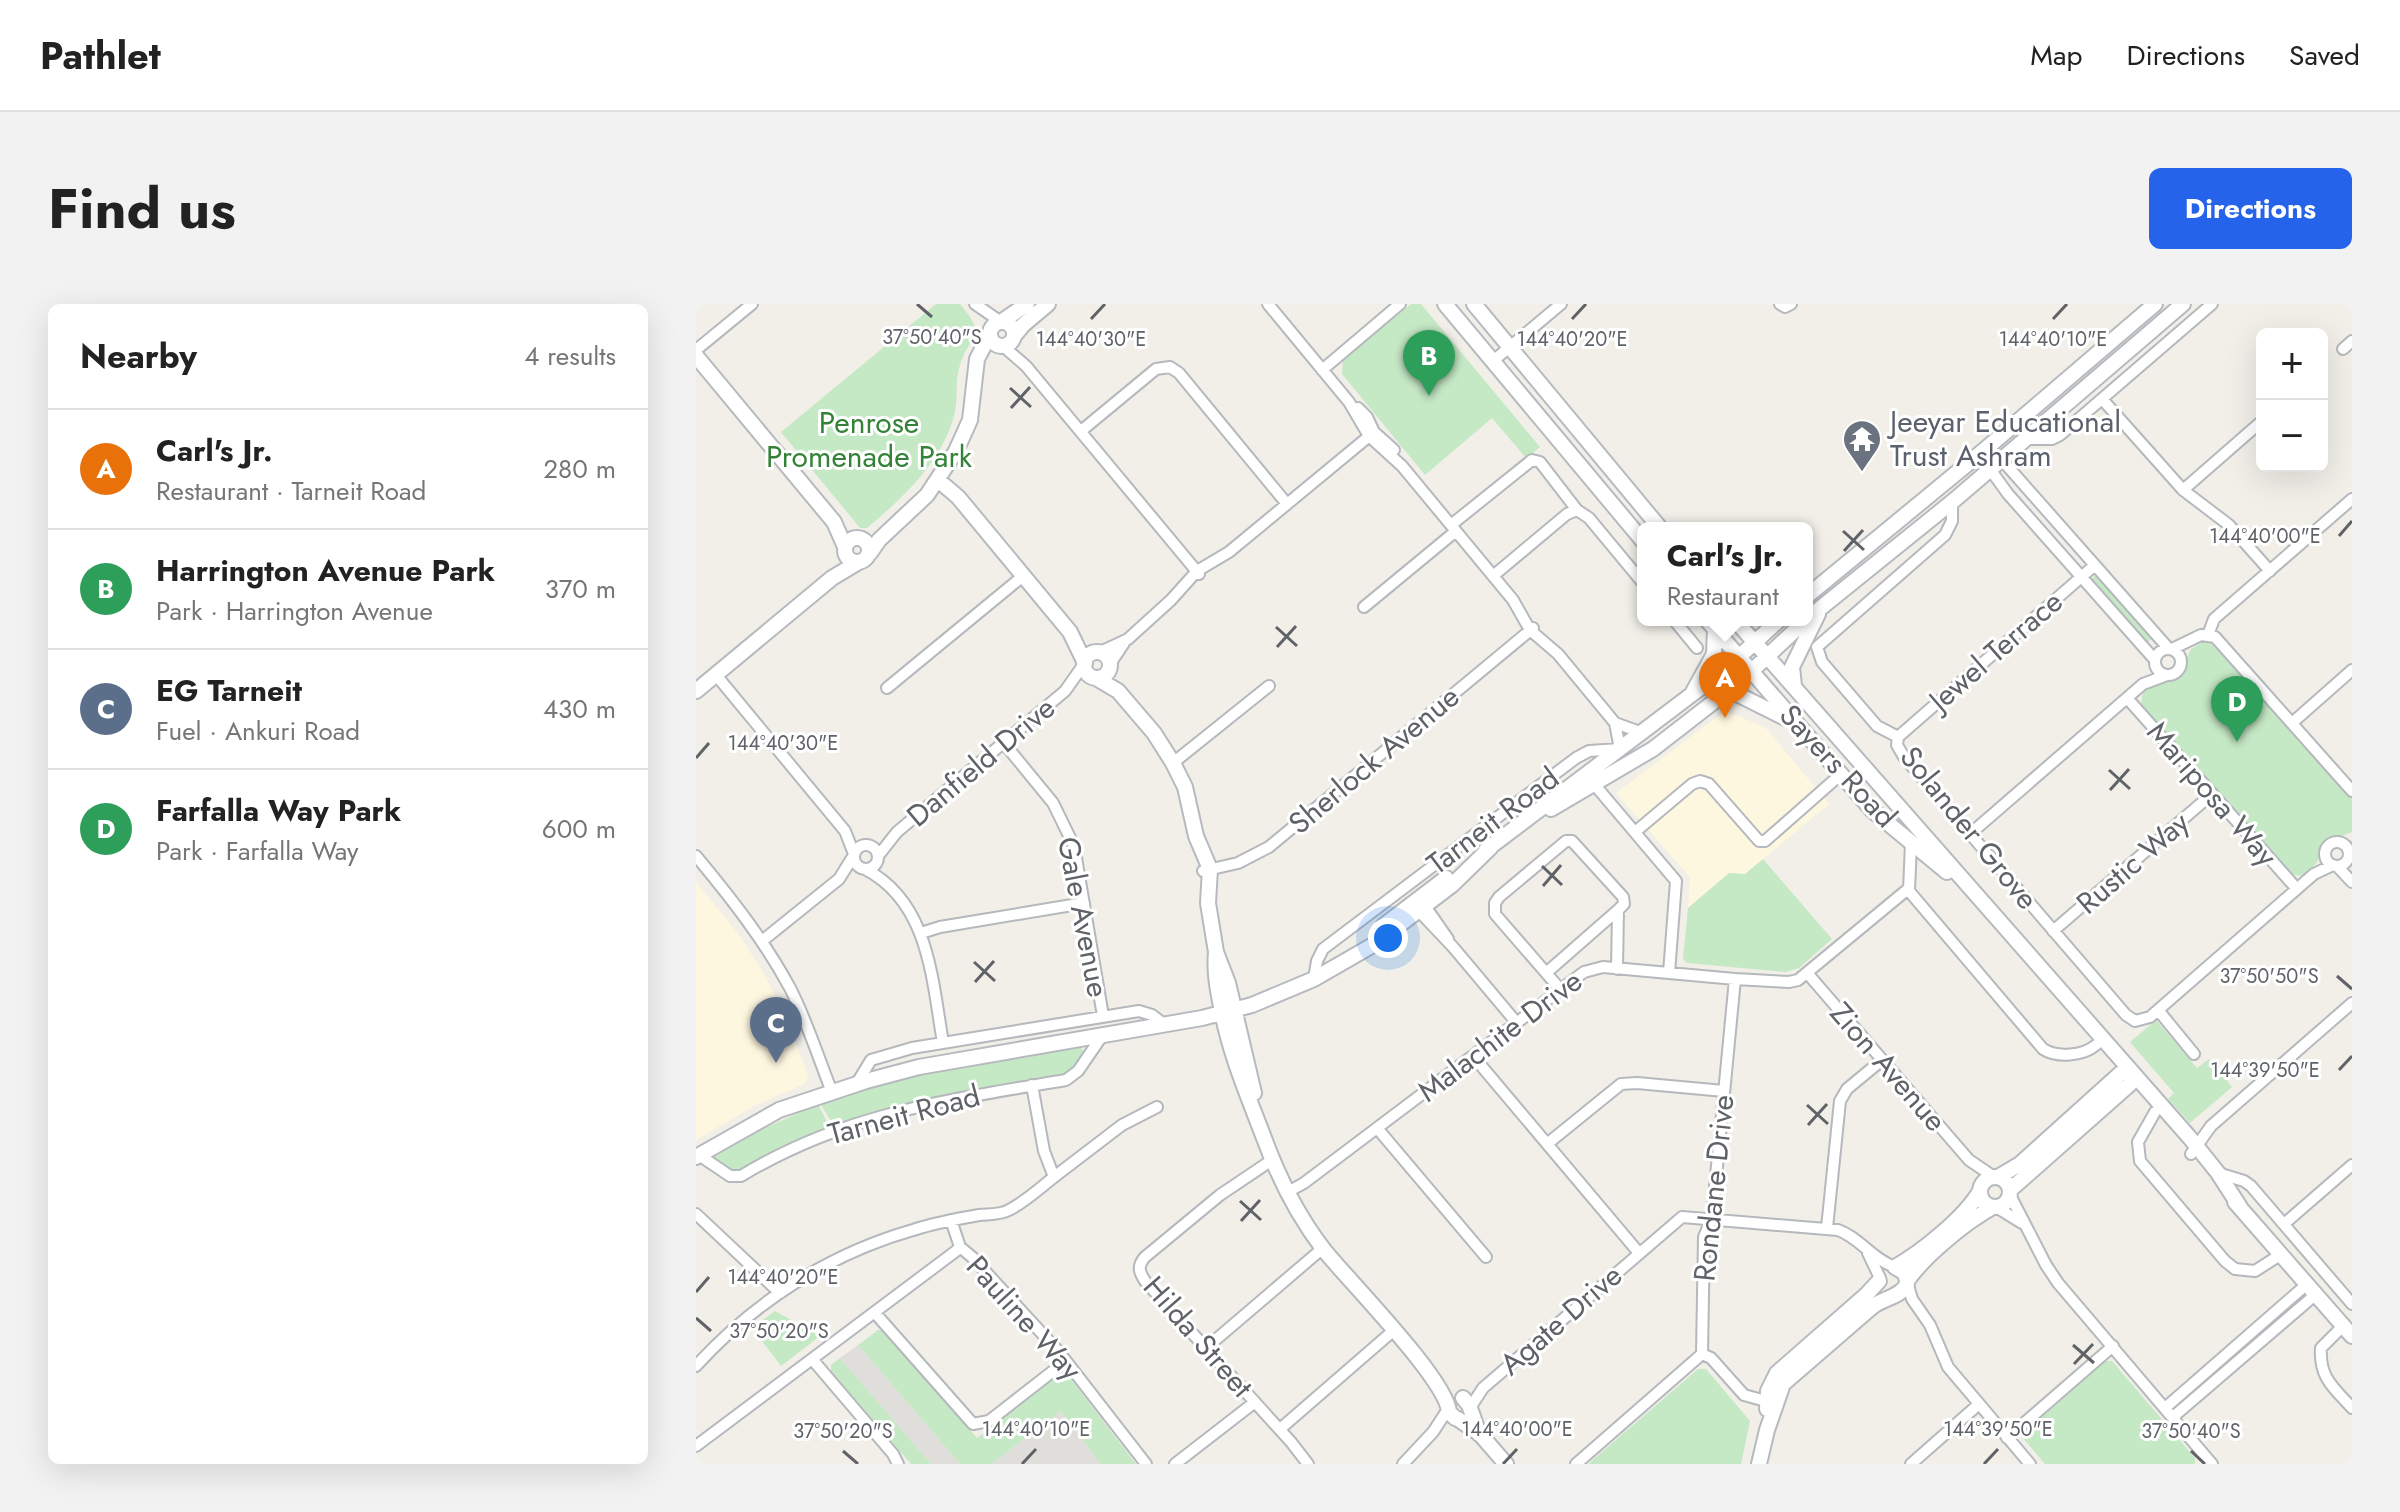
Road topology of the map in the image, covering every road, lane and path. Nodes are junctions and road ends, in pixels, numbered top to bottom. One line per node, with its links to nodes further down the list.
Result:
1 (752, 304): 19 (street)
2 (1027, 304): 16 (main road)
3 (1048, 304): 17 (main road)
4 (1268, 304): 22 (street)
5 (1400, 304): 22 (street)
6 (1445, 304): 20 (main road)
7 (1474, 304): 18 (main road)
8 (1561, 304): 18 (street)
9 (1780, 304): 10 (street)
10 (1791, 304)
11 (2155, 304): 28 (main road)
12 (2183, 304): 15 (main road, Tarneit Road)
13 (2212, 304): 23 (street)
14 (976, 305): 16 (street)
15 (2167, 309): 27 (main road, Tarneit Road)
16 (995, 327): 17 (main road); 17 (main road); 21 (main road)
17 (1008, 342): 21 (main road); 25 (street)
18 (1509, 348): 20 (street); 37 (main road)
19 (696, 353): 41 (main road)
20 (1493, 361): 40 (main road)
21 (976, 367): 31 (main road)
22 (1322, 370): 26 (street)
23 (2102, 399): 27 (street); 32 (street)
24 (2256, 426): 32 (street)
25 (1081, 431): 35 (street); 46 (street)
26 (1372, 434): 35 (street); 38 (street)
27 (2027, 439): 29 (main road, Tarneit Road)
28 (1982, 452): 29 (street); 30 (street); 52 (main road)
29 (2002, 460): 30 (main road, Tarneit Road); 44 (street)
30 (1989, 471): 34 (main road, Tarneit Road); 50 (street)
31 (938, 480): 39 (main road); 47 (main road)
32 (2183, 490): 45 (street)
33 (2352, 499): 45 (street)
34 (1952, 502): 53 (main road, Tarneit Road); 98 (street, Solander Grove)
35 (1287, 504): 46 (street)
36 (1577, 510): 38 (street); 48 (street); 49 (street)
37 (1655, 522)
38 (1453, 528): 48 (street); 54 (street)
39 (890, 530): 41 (main road); 42 (main road)
40 (1637, 534)
41 (852, 544): 42 (main road); 43 (main road); 51 (main road)
42 (870, 553): 43 (main road)
43 (857, 563): 51 (main road)
44 (2095, 565): 50 (street, Jewel Terrace); 71 (street)
45 (2270, 571): 66 (street)
46 (1199, 574): 67 (street)
47 (1023, 576): 65 (main road); 87 (street)
48 (1493, 576): 64 (street)
49 (1637, 576)
50 (2082, 577): 75 (street); 98 (street, Jewel Terrace)
51 (832, 578): 81 (main road)
52 (1813, 591)
53 (1822, 606): 55 (main road, Tarneit Road); 56 (main road)
54 (1364, 607)
55 (1813, 614)
56 (1813, 624)
57 (1680, 626): 70 (street)
58 (1711, 626): 91 (main road)
59 (1713, 626): 74 (main road, Sayers Road)
60 (1740, 626): 69 (main road, Sayers Road)
61 (1772, 626): 69 (main road, Tarneit Road)
62 (1799, 626): 73 (main road, Tarneit Road)
63 (1812, 626): 86 (main road)
64 (1532, 629): 94 (street); 122 (street, Sherlock Avenue)
65 (1070, 632): 72 (main road); 76 (main road)
66 (2211, 636): 68 (street); 95 (street)
67 (1128, 639): 72 (street); 78 (street)
68 (2194, 639): 71 (street); 77 (street)
69 (1754, 642): 73 (main road, Sayers Road); 74 (main road, Tarneit Road)
70 (1697, 648)
71 (2171, 649): 75 (street); 77 (street)
72 (1098, 653): 76 (main road); 78 (main road)
73 (1767, 654): 80 (main road, Tarneit Road); 86 (main road, Sayers Road)
74 (1740, 658): 80 (main road, Sayers Road); 91 (main road, Tarneit Road)
75 (2155, 660): 82 (street); 84 (street)
76 (1084, 664): 83 (main road); 90 (street, Danfield Drive)
77 (2181, 664): 82 (street)
78 (1110, 665): 83 (main road); 93 (main road)
79 (2352, 670): 95 (street)
80 (1751, 671): 88 (main road, Tarneit Road); 96 (main road, Sayers Road)
81 (716, 675): 89 (main road); 106 (street)
82 (2167, 675): 84 (street)
83 (1096, 678): 90 (street, Danfield Drive); 93 (main road)
84 (2143, 684): 92 (street)
85 (1269, 686): 101 (street)
86 (1794, 686): 129 (main road, Sayers Road)
87 (887, 688)
88 (1729, 690): 96 (main road); 103 (main road, Tarneit Road)
89 (696, 691)
90 (1065, 691): 99 (street, Danfield Drive)
91 (1691, 695): 97 (main road, Tarneit Road)
92 (2127, 698): 105 (street, Mariposa Way); 109 (street)
93 (1126, 700): 101 (main road)
94 (1615, 723): 97 (street); 100 (street)
95 (2292, 723): 104 (street)
96 (1798, 727): 102 (main road, Sayers Road)
97 (1643, 733): 100 (main road, Tarneit Road)
98 (1898, 737): 109 (street, Solander Grove)
99 (1003, 742): 107 (street, Danfield Drive); 130 (street, Gale Avenue)
100 (1620, 749): 110 (main road, Tarneit Road); 140 (street, Tarneit Road)
101 (1173, 763): 122 (main road)
102 (1840, 775): 108 (street); 112 (main road, Sayers Road)
103 (1594, 784): 108 (street); 110 (main road, Tarneit Road)
104 (2352, 791)
105 (2212, 794): 128 (street, Mariposa Way); 133 (street, Rustic Way)
106 (845, 831): 114 (street); 117 (street)
107 (897, 832): 114 (street, Danfield Drive); 119 (street, Danfield Drive)
108 (1635, 832): 138 (street)
109 (1970, 834): 133 (street, Solander Grove)
110 (1506, 836): 131 (main road, Tarneit Road)
111 (2352, 837): 113 (street)
112 (1911, 842): 127 (street); 129 (main road, Sayers Road)
113 (2338, 842): 115 (street); 116 (street)
114 (867, 844): 117 (street); 119 (street)
115 (2350, 853): 120 (street)
116 (2325, 854): 120 (street); 123 (street)
117 (854, 855): 121 (street); 124 (street)
118 (696, 856): 135 (street)
119 (878, 856): 121 (street); 126 (street)
120 (2335, 866): 123 (street); 125 (street)
121 (864, 869): 124 (street); 126 (street)
122 (1206, 870): 145 (main road)
123 (2314, 874): 128 (street)
124 (839, 879): 135 (street)
125 (2352, 882)
126 (888, 883): 134 (street)
127 (1908, 889): 139 (street); 150 (street)
128 (2297, 889): 144 (street)
129 (1980, 901): 150 (main road, Sayers Road)
130 (1084, 903): 134 (street); 146 (street, Gale Avenue)
131 (1419, 905): 140 (main road, Tarneit Road); 147 (street)
132 (1618, 910): 136 (street); 137 (street); 137 (street)
133 (2053, 931): 144 (street, Solander Grove)
134 (921, 933): 151 (street)
135 (762, 941): 159 (street)
136 (1617, 969): 138 (street, Malachite Drive); 142 (street, Malachite Drive)
137 (1546, 973): 142 (street)
138 (1669, 973): 141 (street, Malachite Drive)
139 (1808, 974): 141 (street, Malachite Drive); 154 (street, Zion Avenue)
140 (1314, 979): 145 (main road, Tarneit Road)
141 (1735, 979): 158 (street, Rondane Drive)
142 (1560, 989): 147 (street, Malachite Drive)
143 (2352, 1003): 164 (street)
144 (2158, 1010): 152 (street)
145 (1228, 1012): 148 (main road, Tarneit Road); 166 (main road)
146 (1103, 1016): 148 (street, Tarneit Road); 151 (street, Tarneit Road)
147 (1516, 1022): 153 (street, Malachite Drive)
148 (1165, 1025): 149 (main road, Tarneit Road)
149 (1102, 1036): 156 (main road, Tarneit Road); 157 (street, Tarneit Road)
150 (2100, 1042): 155 (main road, Sayers Road)
151 (943, 1043): 156 (street, Tarneit Road)
152 (2194, 1054)
153 (1473, 1056): 162 (street, Malachite Drive); 163 (street)
154 (1882, 1060): 167 (street, Zion Avenue); 183 (street)
155 (2128, 1077): 161 (main road, Sayers Road); 164 (main road, Sayers Road); 171 (main road); 174 (main road)
156 (857, 1083): 159 (main road, Tarneit Road)
157 (1032, 1085): 165 (street, Tarneit Road); 170 (street)
158 (1724, 1091): 163 (street); 178 (street, Rondane Drive)
159 (832, 1092): 165 (main road, Tarneit Road)
160 (1157, 1107): 170 (street)
161 (2155, 1112): 164 (main road, Sayers Road); 189 (street)
162 (1377, 1128): 173 (street, Malachite Drive); 190 (street)
163 (1547, 1144): 188 (street)
164 (2190, 1146): 169 (main road, Sayers Road); 176 (main road, Sayers Road)
165 (698, 1156)
166 (1272, 1160): 173 (main road); 203 (street, Hilda Street)
167 (1969, 1160): 171 (street, Zion Avenue); 172 (street, Zion Avenue)
168 (2352, 1165): 182 (street)
169 (2218, 1173): 176 (main road, Sayers Road); 182 (street, Sayers Road)
170 (1054, 1177): 179 (street)
171 (1996, 1177): 172 (main road); 174 (main road)
172 (1981, 1190): 175 (main road); 191 (main road)
173 (1286, 1193): 186 (main road)
174 (2010, 1193): 175 (main road); 181 (street)
175 (1995, 1207): 181 (street); 193 (main road)
176 (2240, 1207): 189 (main road, Sayers Road)
177 (696, 1214): 184 (street)
178 (1712, 1218): 183 (street, Agate Drive); 188 (street, Agate Drive); 204 (street, Rondane Drive)
179 (951, 1220): 185 (street); 195 (street)
180 (696, 1222): 184 (street)
181 (2023, 1224): 202 (street)
182 (2284, 1224): 197 (street, Sayers Road)
183 (1827, 1228): 187 (street)
184 (725, 1241): 195 (street)
185 (960, 1247): 199 (street); 206 (street, Pauline Way)
186 (1323, 1248): 200 (main road); 203 (street)
187 (1867, 1251): 191 (street); 192 (street)
188 (1639, 1253): 211 (street, Agate Drive)
189 (2280, 1255): 194 (main road, Sayers Road)
190 (1486, 1257)
191 (1893, 1267): 192 (main road); 193 (main road)
192 (1879, 1279): 196 (main road); 209 (main road)
193 (1907, 1282): 196 (main road); 198 (street)
194 (2311, 1290): 201 (main road, Sayers Road); 213 (street)
195 (780, 1293): 207 (street)
196 (1893, 1295): 198 (street); 209 (main road)
197 (2352, 1304)
198 (1917, 1309): 210 (street)
199 (875, 1313): 205 (street); 206 (street)
200 (1393, 1331): 211 (main road); 214 (street)
201 (2347, 1331): 212 (street)
202 (2113, 1346): 213 (street); 215 (street)
203 (1206, 1348): 208 (street, Hilda Street)
204 (1702, 1354): 209 (street); 224 (street)
205 (812, 1359): 216 (street); 218 (street)
206 (1066, 1361): 219 (street, Pauline Way)
207 (696, 1366)
208 (1255, 1402): 214 (street, Hilda Street); 220 (street)
209 (1771, 1403): 225 (main road)
210 (1979, 1404): 215 (street); 226 (street)
211 (1459, 1408): 222 (street, Agate Drive); 223 (main road)
212 (2352, 1408)
213 (2169, 1413): 217 (street)
214 (1280, 1429): 221 (street, Hilda Street)
215 (2007, 1438): 227 (street)
216 (696, 1446)
217 (2208, 1462)
218 (898, 1464)
219 (1146, 1464)
220 (1175, 1464)
221 (1308, 1464)
222 (1403, 1464)
223 (1506, 1464)
224 (1576, 1464)
225 (1759, 1464)
226 (1911, 1464)
227 (2030, 1464)

